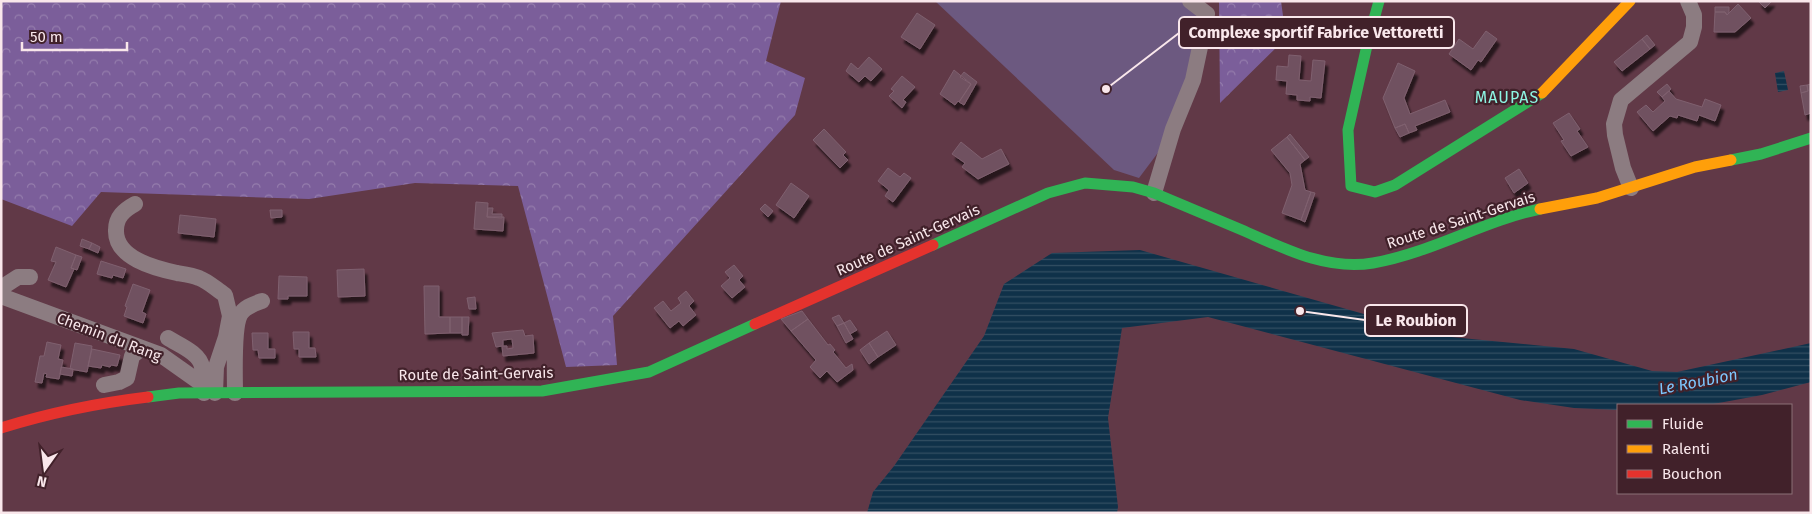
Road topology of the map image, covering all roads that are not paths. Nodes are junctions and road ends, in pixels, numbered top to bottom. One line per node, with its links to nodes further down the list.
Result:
1 (1190, 1): 7 (street)
2 (1379, 1): 3 (street)
3 (1630, 1)
4 (1688, 1): 6 (street)
5 (1811, 138): 6 (street, Route de Saint-Gervais)
6 (1631, 188): 7 (street, Route de Saint-Gervais)
7 (1154, 193): 17 (street, Route de Saint-Gervais)
8 (135, 204): 16 (street)
9 (30, 276): 10 (street)
10 (1, 288)
11 (1, 296): 14 (street, Chemin du Rang)
12 (262, 301): 17 (street)
13 (168, 338): 16 (street)
14 (142, 348): 15 (street); 16 (street, Chemin du Rang)
15 (104, 385)
16 (207, 390): 17 (street, Route de Saint-Gervais); 18 (street, Route de Saint-Gervais)
17 (235, 393)
18 (1, 428)

